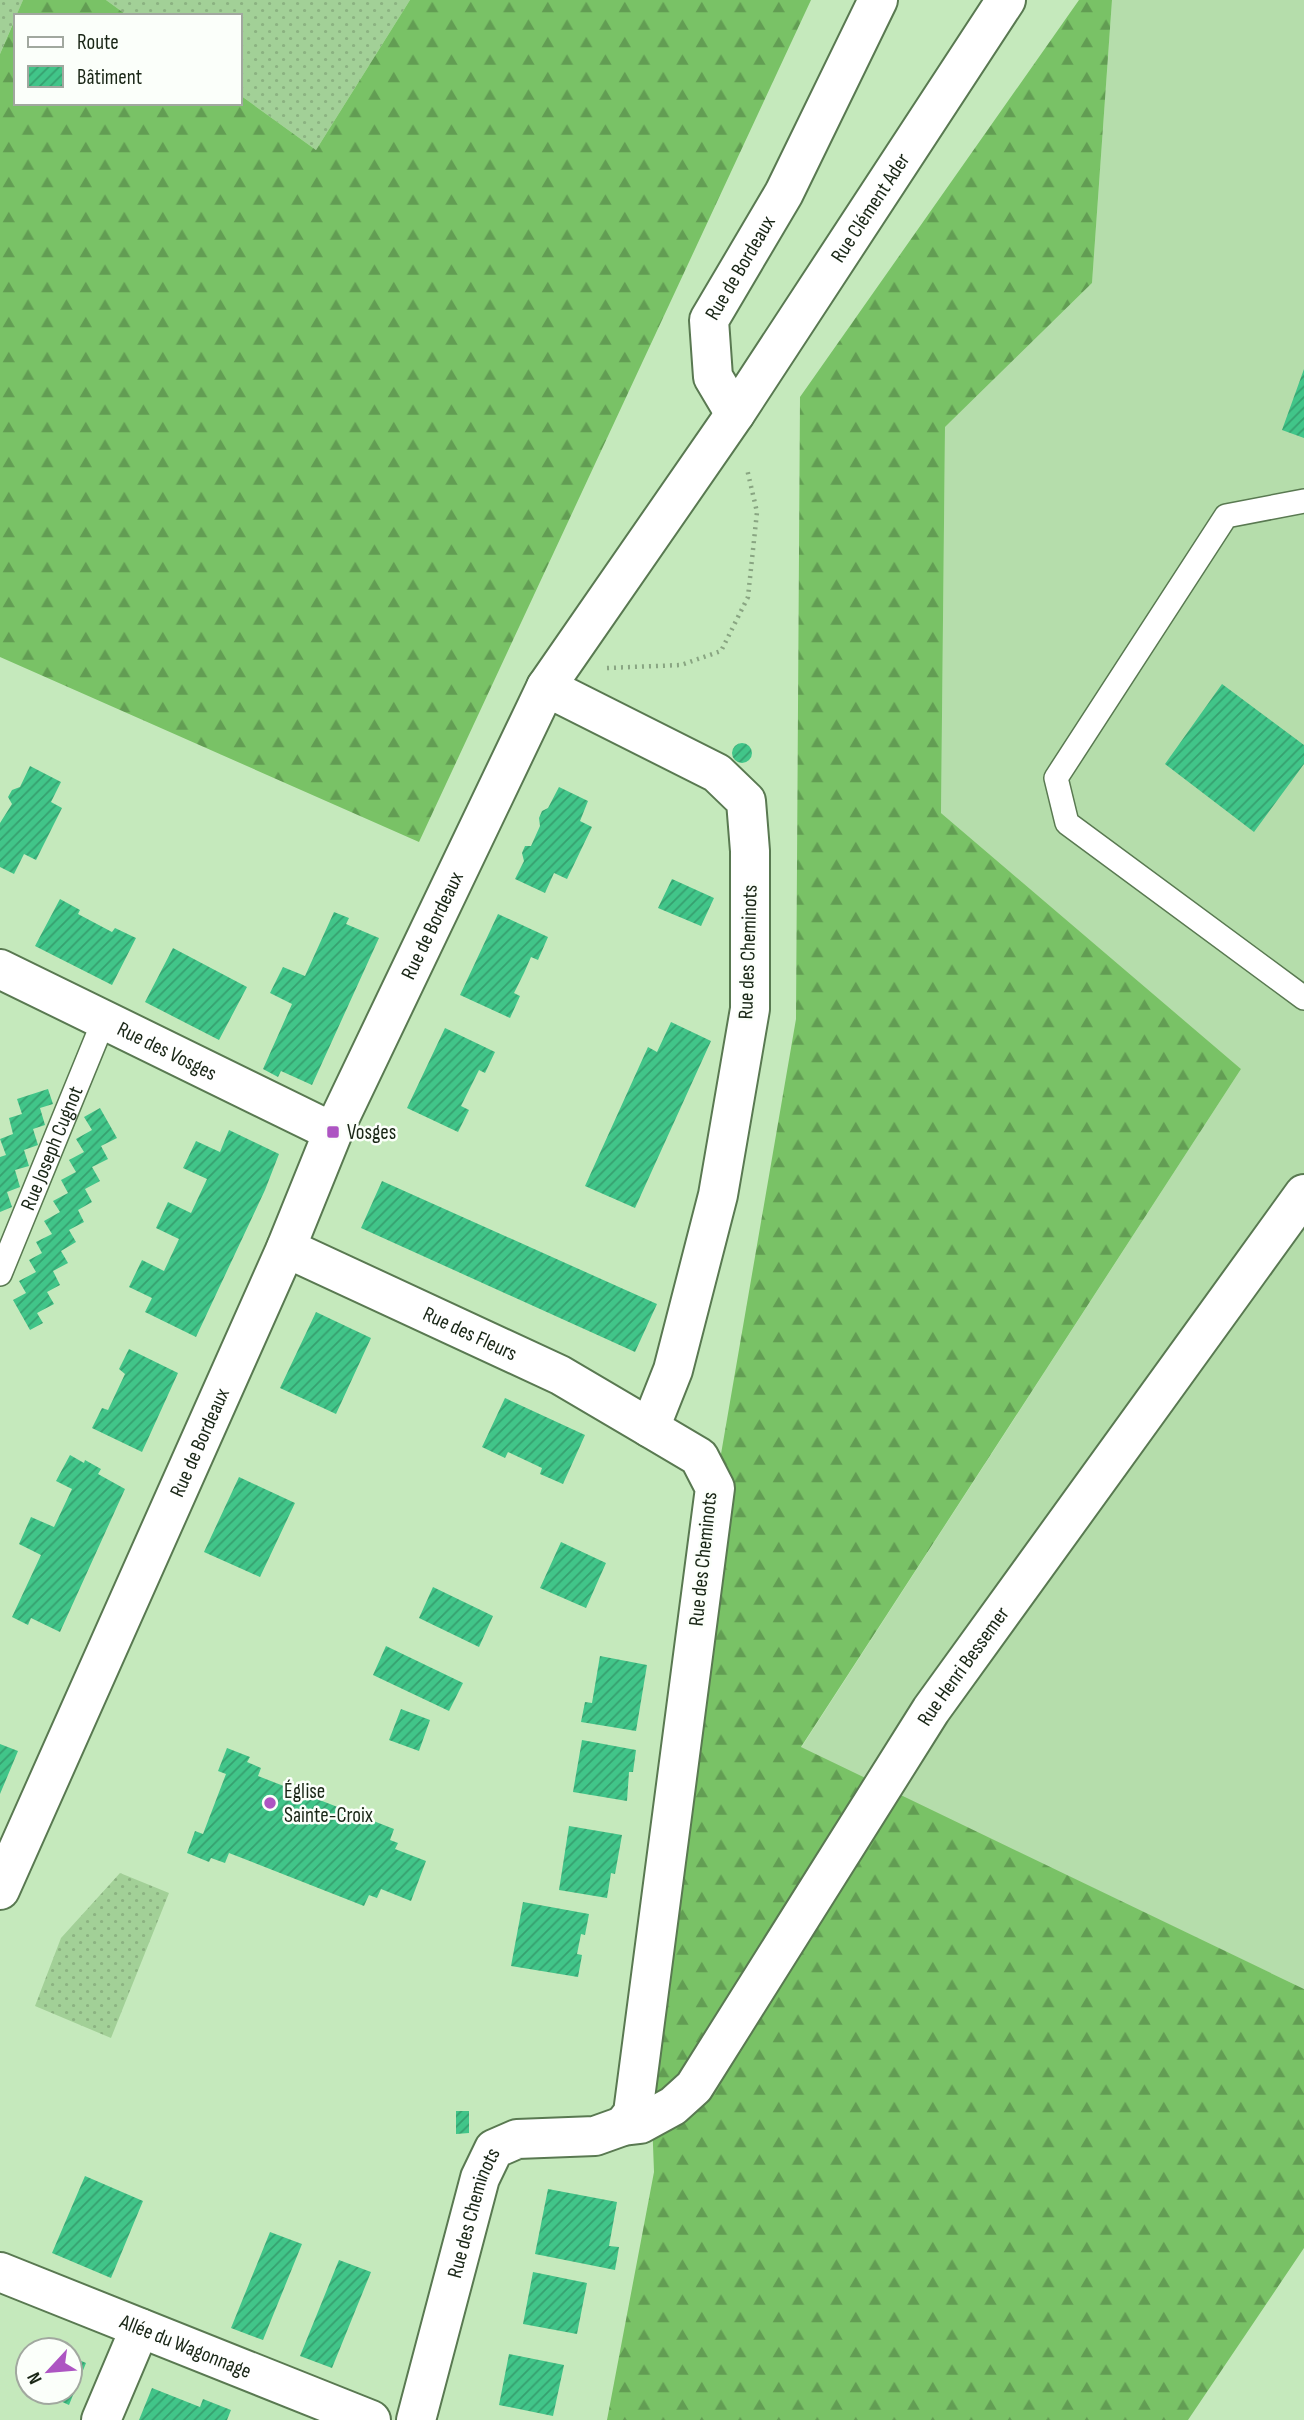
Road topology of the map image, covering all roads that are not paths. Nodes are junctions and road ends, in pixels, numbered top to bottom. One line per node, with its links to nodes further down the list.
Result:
1 (878, 0): 3 (street, Rue de Bordeaux)
2 (1006, 0): 3 (street, Rue Clément Ader)
3 (734, 414): 5 (street, Rue de Bordeaux)
4 (1304, 501): 7 (lane)
5 (554, 676): 9 (street, Rue de Bordeaux); 13 (street, Rue des Cheminots)
6 (0, 969): 8 (street, Rue des Vosges)
7 (1304, 998)
8 (104, 1020): 9 (street, Rue des Vosges); 12 (lane, Rue Joseph Cugnot)
9 (334, 1132): 11 (street, Rue de Bordeaux)
10 (1304, 1194): 15 (street, Rue Henri Bessemer)
11 (286, 1248): 13 (street, Rue des Fleurs); 14 (street, Rue de Bordeaux)
12 (0, 1274)
13 (650, 1428): 15 (street, Rue des Cheminots)
14 (2, 1875)
15 (623, 2126): 20 (street, Rue des Cheminots)
16 (0, 2272): 17 (street, Allée du Wagonnage)
17 (140, 2328): 18 (street); 19 (street, Allée du Wagonnage)
18 (101, 2420)
19 (371, 2420)
20 (416, 2420)

